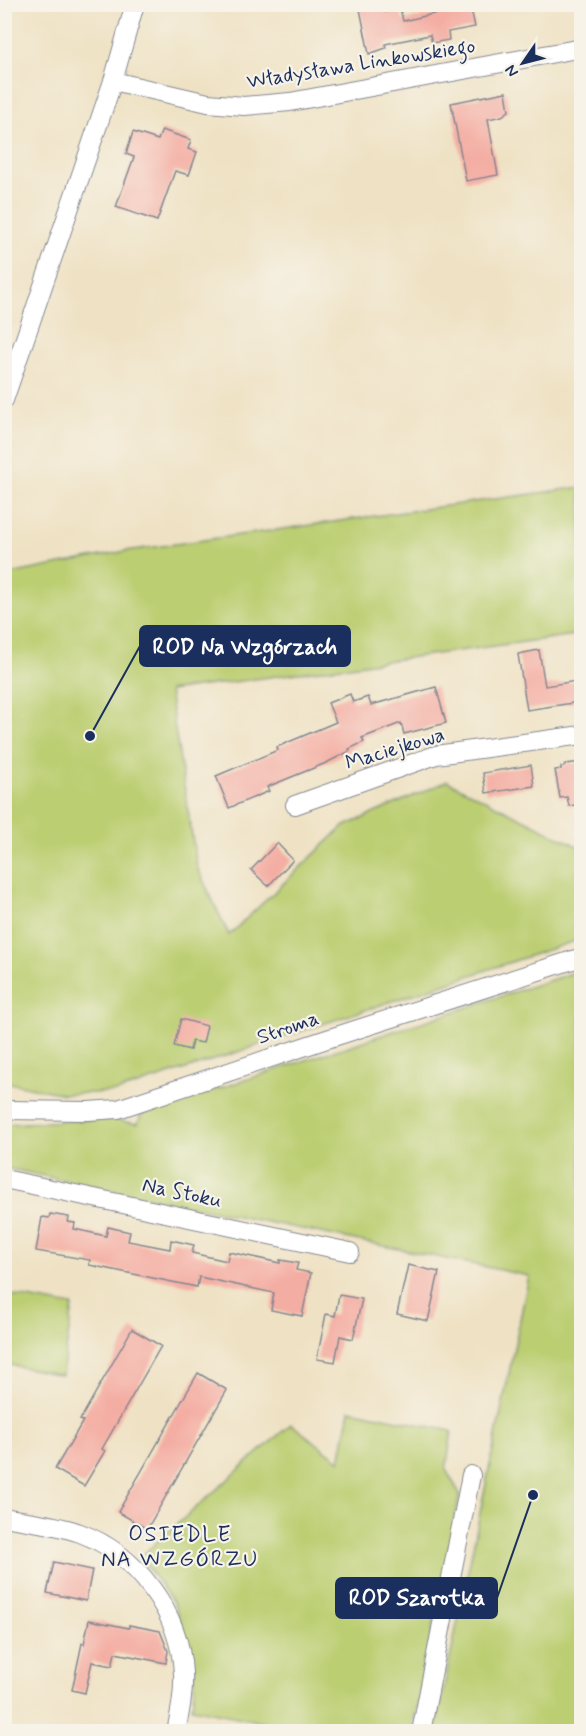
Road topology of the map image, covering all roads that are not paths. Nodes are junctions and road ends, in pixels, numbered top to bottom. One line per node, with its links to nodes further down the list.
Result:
1 (135, 4): 3 (street)
2 (582, 48): 3 (street, Władysława Linkowskiego)
3 (113, 81): 4 (street)
4 (4, 400)
5 (582, 735): 6 (street, Maciejkowa)
6 (295, 805)
7 (582, 957): 8 (street, Stroma)
8 (4, 1110)
9 (4, 1179): 10 (street, Na Stoku)
10 (350, 1252)
11 (471, 1475): 14 (street)
12 (4, 1517): 13 (street)
13 (176, 1731)
14 (421, 1731)

